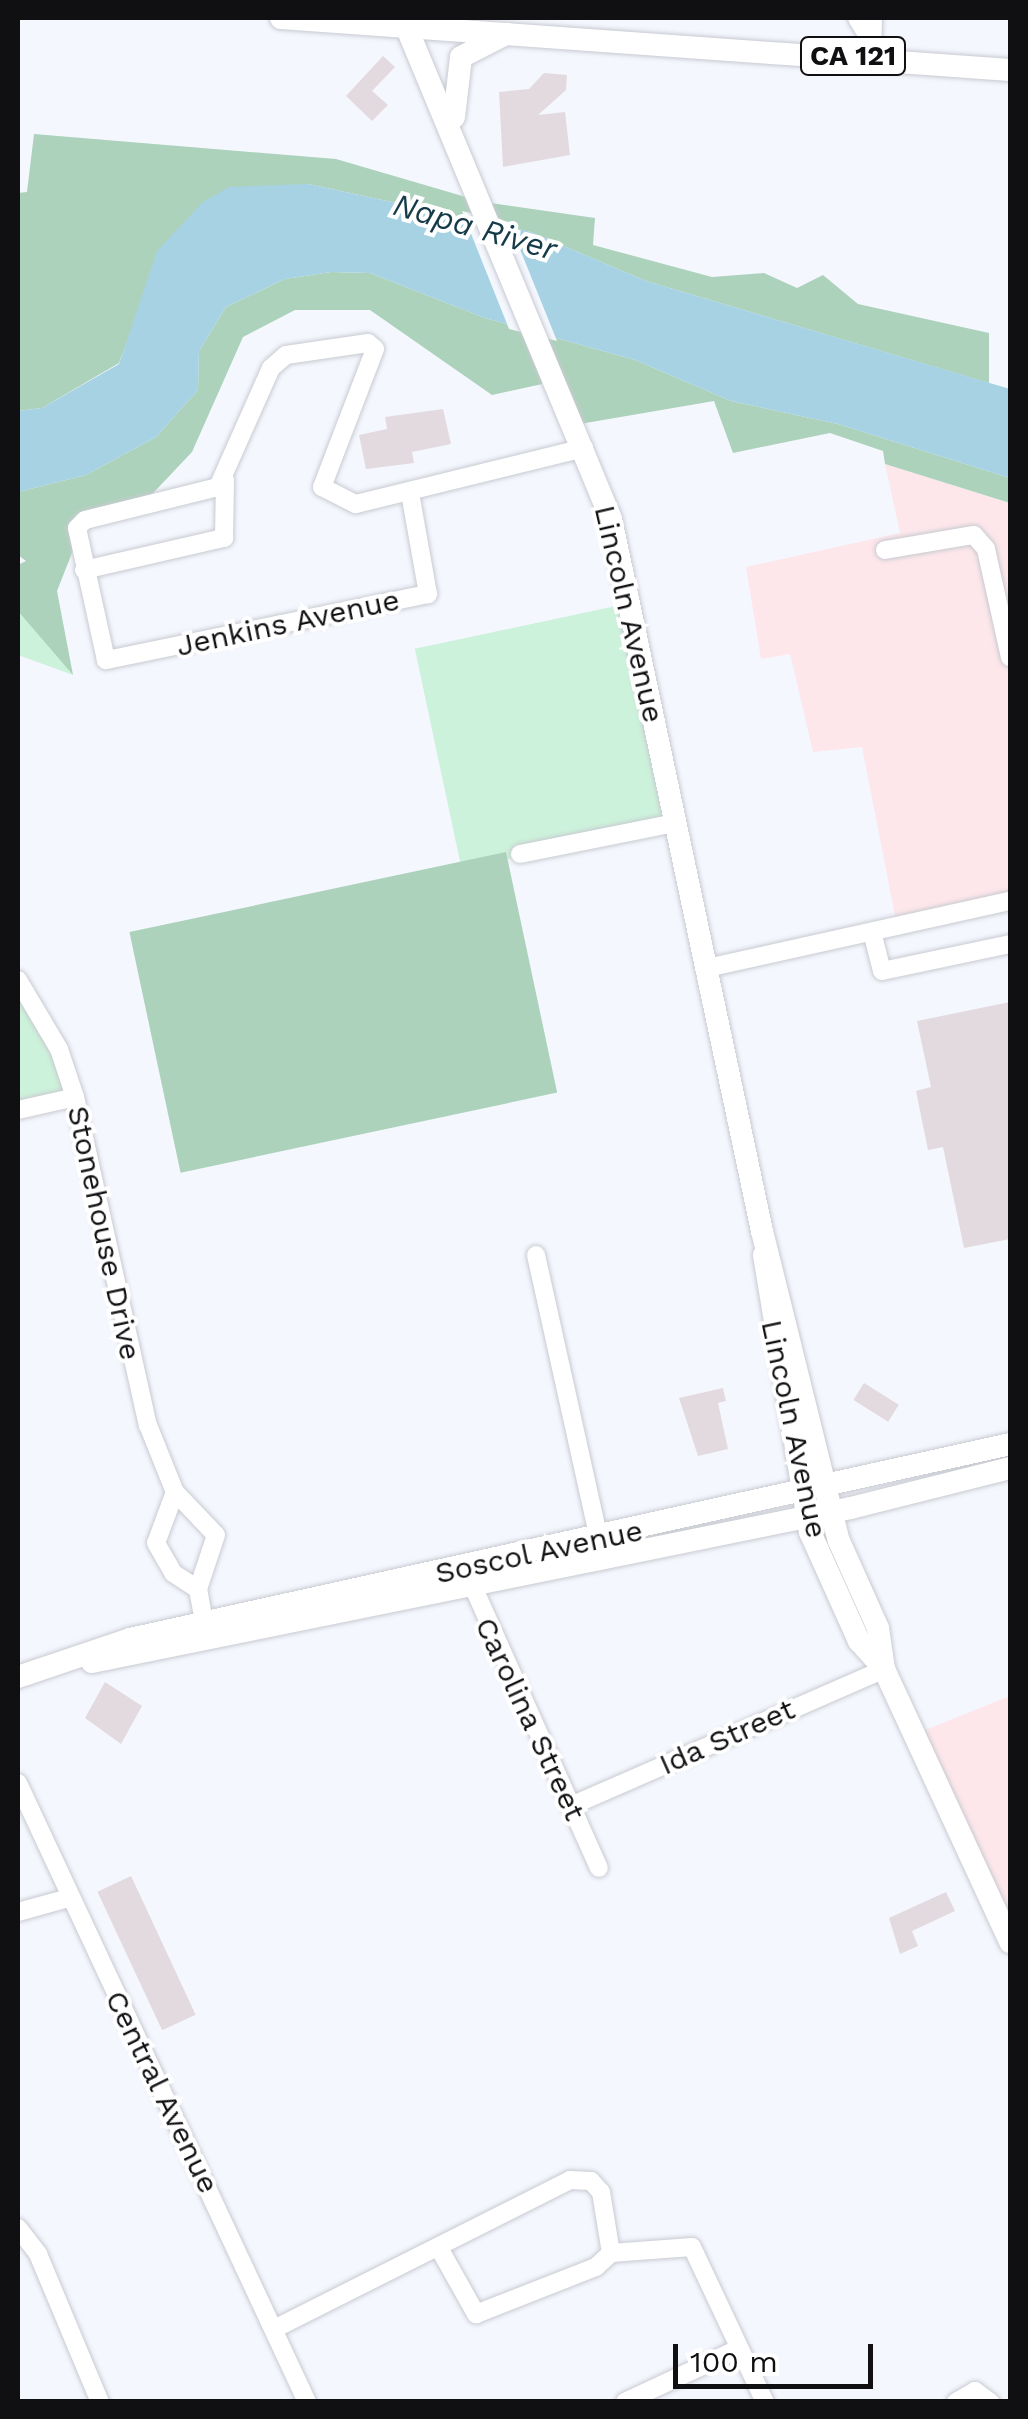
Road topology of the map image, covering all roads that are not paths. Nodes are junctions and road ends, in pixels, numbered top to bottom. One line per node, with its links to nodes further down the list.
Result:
1 (281, 18): 4 (main road, CA 121)
2 (857, 18): 6 (street)
3 (873, 18): 6 (street)
4 (405, 22): 5 (main road, CA 121); 8 (main road, Lincoln Avenue)
5 (516, 31): 6 (main road, CA 121); 8 (main road)
6 (872, 50): 7 (main road, CA 121)
7 (1010, 70)
8 (461, 149): 9 (main road, Lincoln Avenue)
9 (584, 448): 11 (street); 15 (main road, Lincoln Avenue)
10 (226, 480): 11 (street); 13 (street); 13 (street)
11 (410, 493): 13 (street, Jenkins Avenue)
12 (885, 550): 14 (street)
13 (84, 570)
14 (1010, 658)
15 (674, 823): 16 (street); 20 (main road, Lincoln Avenue)
16 (520, 854)
17 (1010, 901): 18 (street)
18 (872, 932): 19 (street); 20 (street)
19 (1010, 944)
20 (706, 968): 24 (main road, Lincoln Avenue)
21 (18, 980): 22 (street, Stonehouse Drive)
22 (75, 1097): 23 (street); 28 (street, Stonehouse Drive)
23 (18, 1110)
24 (762, 1232): 29 (main road, Lincoln Avenue); 30 (main road, Lincoln Avenue)
25 (536, 1254): 31 (street)
26 (1010, 1444): 29 (main road, Soscol Avenue)
27 (1010, 1468): 29 (main road, Soscol Avenue)
28 (176, 1492): 33 (street, Stonehouse Drive); 33 (street)
29 (830, 1500): 30 (main road, Soscol Avenue); 35 (main road, Lincoln Avenue)
30 (804, 1505): 31 (main road, Soscol Avenue); 35 (main road, Lincoln Avenue)
31 (602, 1549): 32 (main road, Soscol Avenue)
32 (468, 1578): 34 (main road, Soscol Avenue); 38 (street, Carolina Street)
33 (198, 1589): 34 (street, Stonehouse Drive)
34 (206, 1632): 36 (main road, Soscol Avenue)
35 (884, 1669): 38 (street, Ida Street); 42 (main road, Lincoln Avenue)
36 (18, 1677)
37 (18, 1783): 40 (street, Central Avenue)
38 (571, 1806): 39 (street, Carolina Street)
39 (599, 1868)
40 (69, 1898): 41 (street); 46 (street, Central Avenue)
41 (18, 1912)
42 (1010, 1942)
43 (18, 2228): 48 (street)
44 (439, 2248): 45 (street); 45 (street); 46 (street)
45 (611, 2252): 47 (street)
46 (274, 2329): 49 (street, Central Avenue)
47 (738, 2350): 50 (street); 51 (street)
48 (100, 2402)
49 (307, 2402)
50 (625, 2402)
51 (765, 2402)
52 (956, 2402): 53 (street)
53 (990, 2402)

